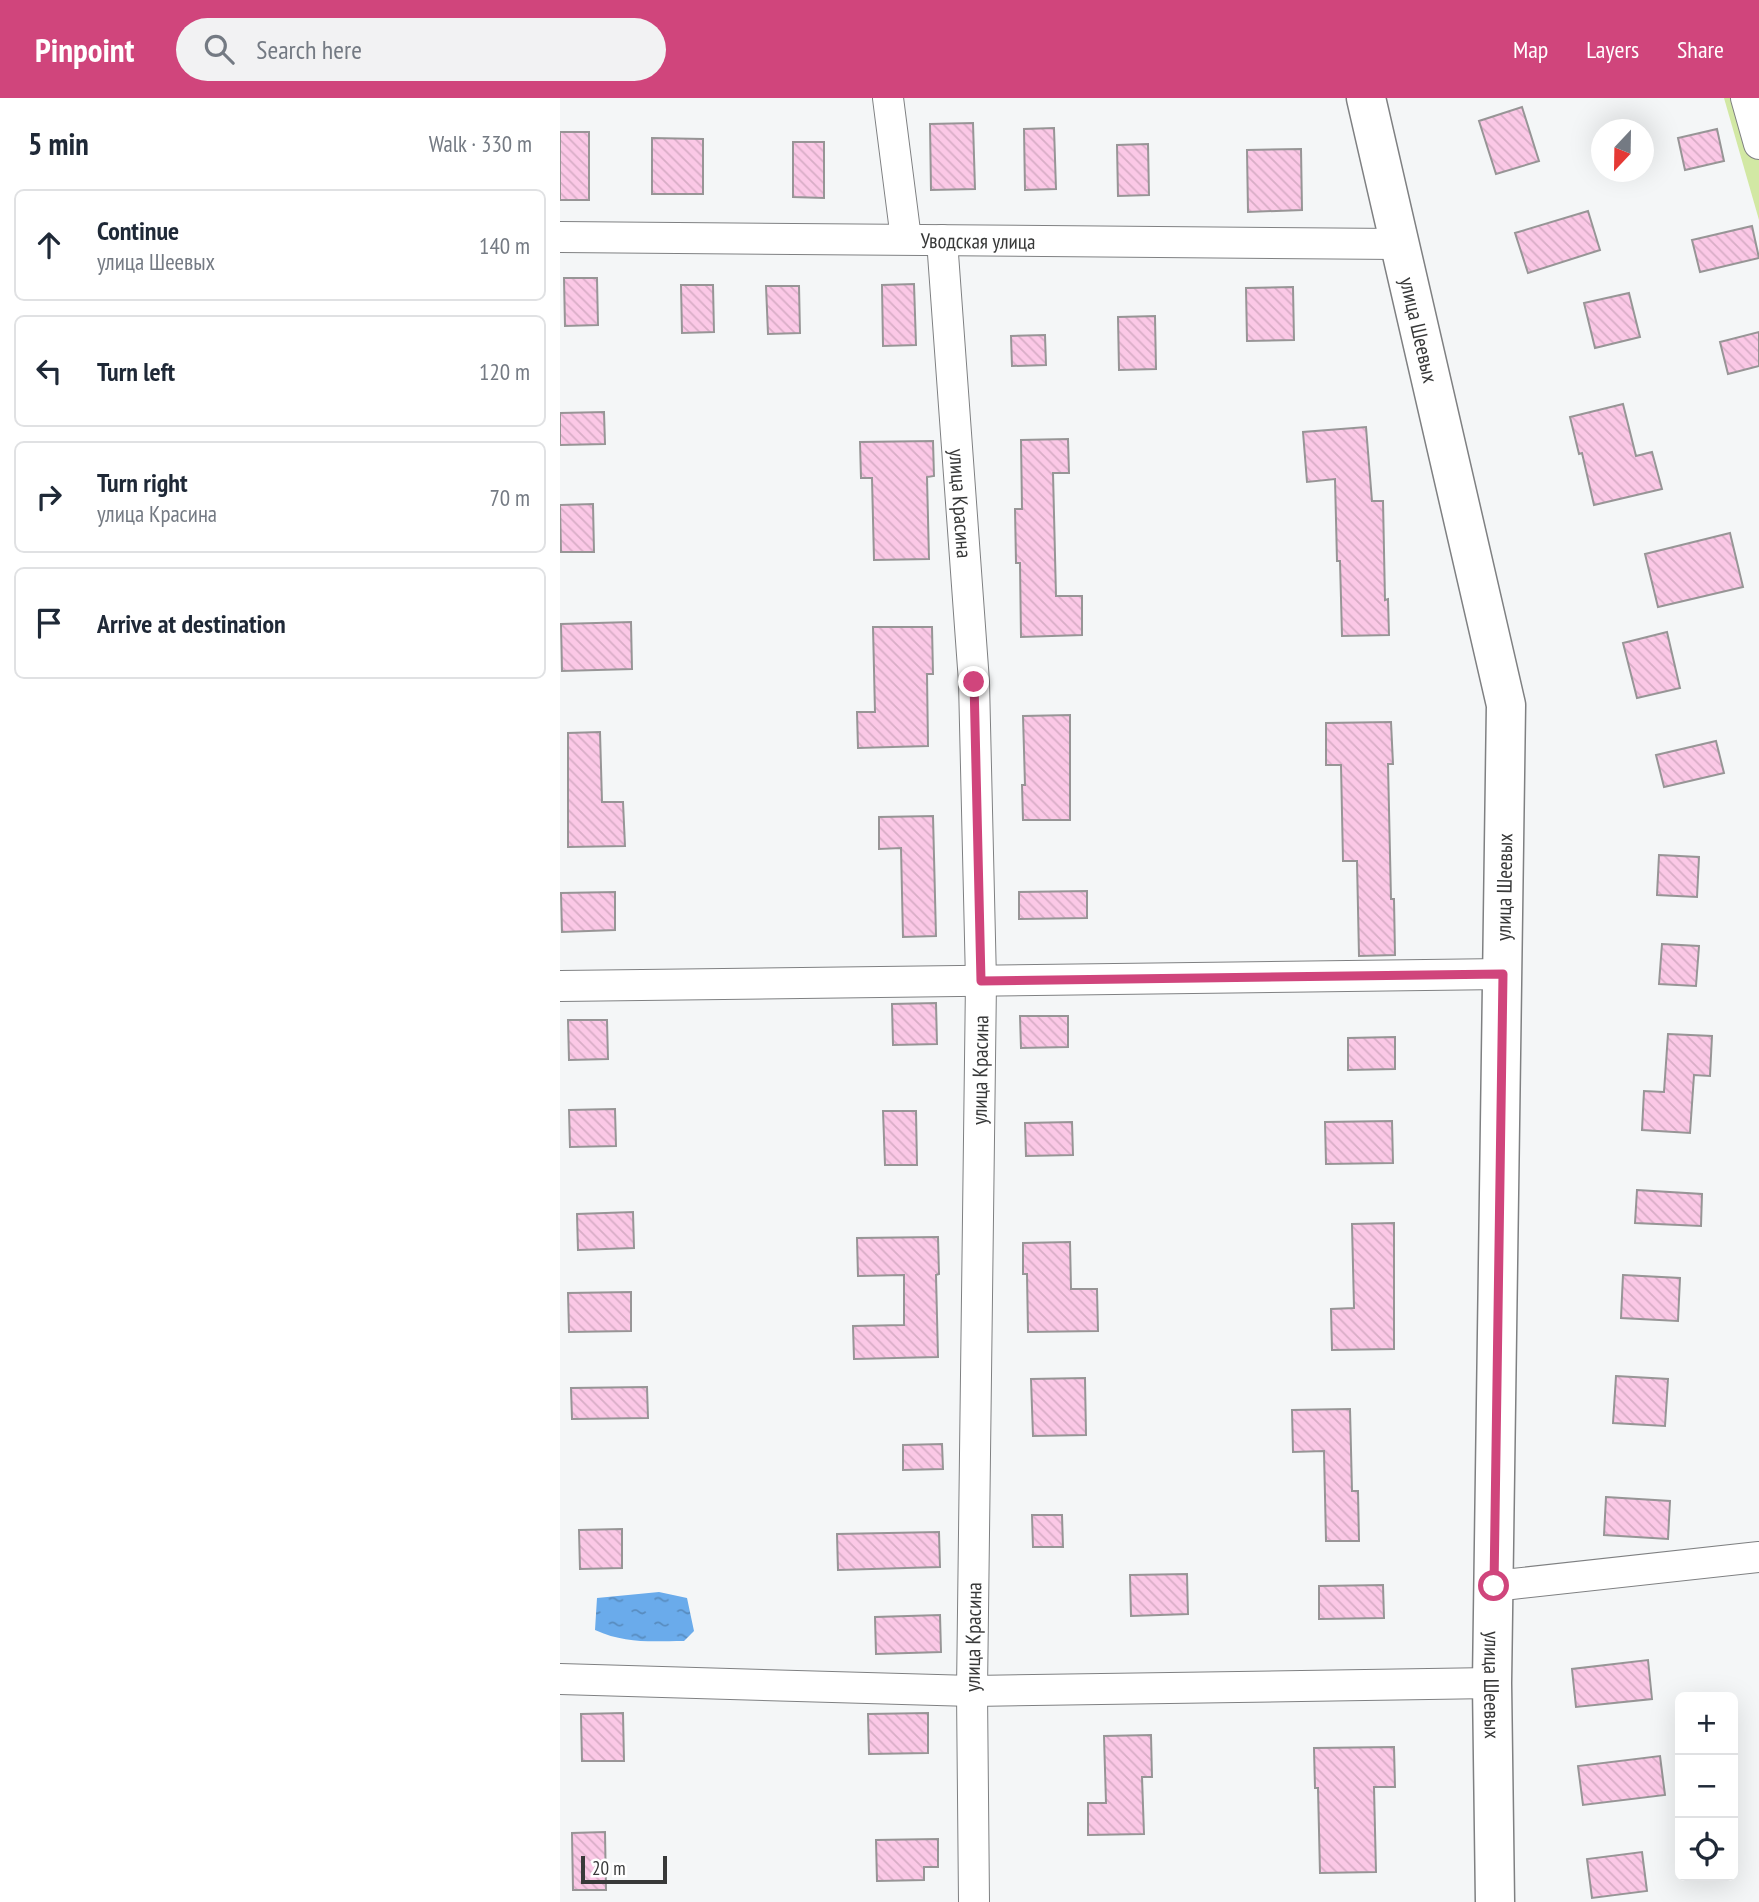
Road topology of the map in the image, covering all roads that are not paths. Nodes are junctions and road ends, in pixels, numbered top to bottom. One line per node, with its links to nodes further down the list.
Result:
1 (888, 98): 6 (street)
2 (1366, 98): 8 (main road, улица Шеевых)
3 (1746, 98): 4 (street)
4 (1759, 144)
5 (560, 237): 6 (street, Уводская улица)
6 (906, 239): 7 (street, Уводская улица)
7 (942, 240): 8 (street, Уводская улица); 10 (street, улица Красина)
8 (1398, 244): 9 (main road, улица Шеевых)
9 (1503, 974): 10 (street); 13 (main road, улица Шеевых)
10 (981, 981): 11 (street); 16 (street, улица Красина)
11 (560, 986)
12 (1759, 1557): 13 (street)
13 (1494, 1586): 15 (main road, улица Шеевых)
14 (560, 1679): 16 (street)
15 (1492, 1683): 16 (street); 18 (main road, улица Шеевых)
16 (972, 1691): 17 (street, улица Красина)
17 (974, 1902)
18 (1495, 1902)

